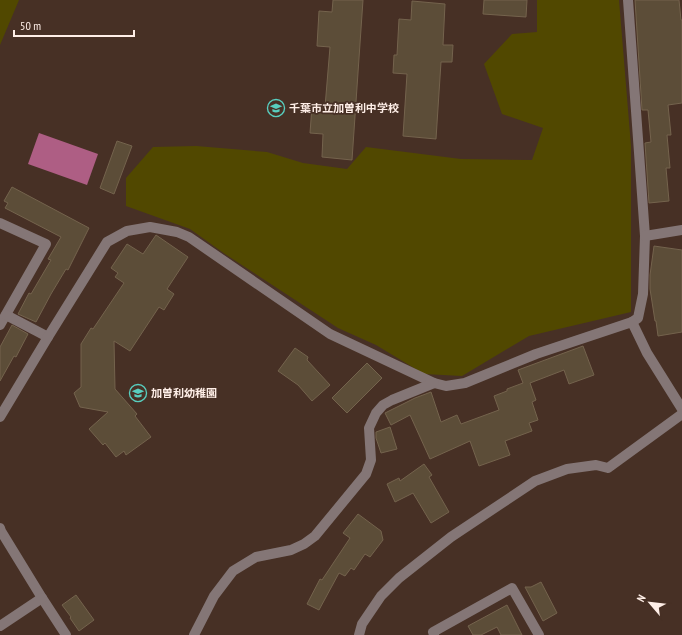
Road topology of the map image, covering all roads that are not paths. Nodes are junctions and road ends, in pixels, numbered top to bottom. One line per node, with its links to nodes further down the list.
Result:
1 (628, 0): 4 (street)
2 (0, 223): 5 (street)
3 (682, 230): 4 (street)
4 (645, 236): 6 (street)
5 (6, 315): 7 (street); 8 (street)
6 (630, 323): 9 (street); 10 (street)
7 (0, 325)
8 (48, 337): 9 (street); 12 (street)
9 (434, 383): 17 (street)
10 (682, 409)
11 (682, 414): 18 (street)
12 (0, 417)
13 (0, 528): 14 (street)
14 (42, 598): 15 (street); 16 (street)
15 (0, 626)
16 (66, 635)
17 (194, 635)
18 (359, 635)
19 (434, 635): 20 (street)
20 (539, 635)

